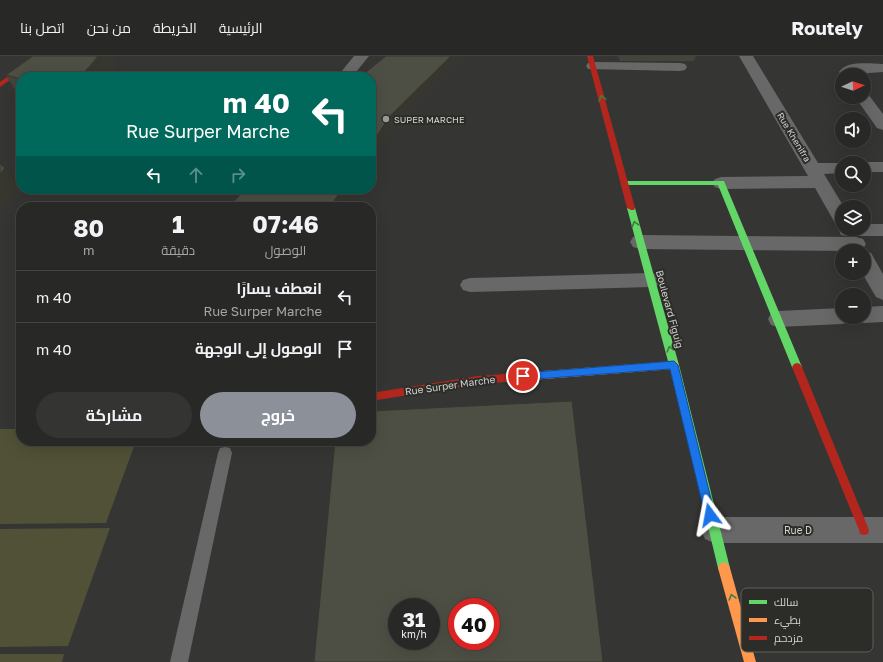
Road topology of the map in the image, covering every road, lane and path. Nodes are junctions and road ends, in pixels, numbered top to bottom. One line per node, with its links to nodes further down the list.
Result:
1 (41, 56): 8 (main road)
2 (362, 56): 9 (street)
3 (746, 56): 17 (street, Rue Khenifra)
4 (592, 61): 5 (street); 18 (main road, Boulevard Figuig, one-way to 4)
5 (680, 67)
6 (871, 68): 7 (street)
7 (883, 68)
8 (18, 72)
9 (348, 72)
10 (16, 74): 11 (main road)
11 (0, 85)
12 (867, 104): 13 (street)
13 (883, 125)
14 (871, 167): 15 (street)
15 (883, 167)
16 (835, 170): 17 (street)
17 (817, 175): 19 (street); 21 (street, Rue Khenifra)
18 (624, 183): 19 (main road); 22 (main road, Boulevard Figuig, one-way to 18)
19 (721, 183): 23 (main road)
20 (883, 230): 21 (street)
21 (853, 238): 23 (street); 26 (street, Rue Khenifra)
22 (640, 242): 23 (street); 24 (main road, Boulevard Figuig)
23 (747, 244): 30 (main road)
24 (651, 280): 25 (street); 31 (main road, Boulevard Figuig, one-way to 24)
25 (470, 284)
26 (883, 292)
27 (883, 314): 28 (street)
28 (871, 315)
29 (835, 316): 30 (street)
30 (778, 319): 35 (main road)
31 (674, 365): 32 (main road, Rue Surper Marche); 34 (main road, Boulevard Figuig)
32 (376, 396)
33 (225, 453): 38 (lane)
34 (714, 530): 35 (street, Rue D); 36 (main road, Boulevard Figuig, one-way to 34)
35 (874, 530)
36 (741, 629)
37 (747, 652): 39 (main road, Boulevard Figuig, one-way to 37)
38 (179, 662)
39 (750, 662)

